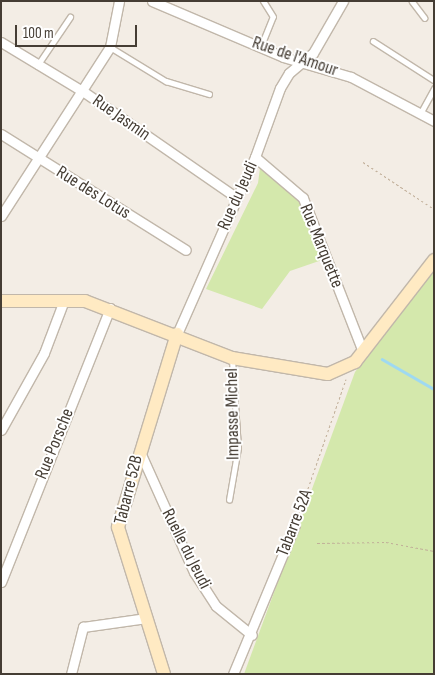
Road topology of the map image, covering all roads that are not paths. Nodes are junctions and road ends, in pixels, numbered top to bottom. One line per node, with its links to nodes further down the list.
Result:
1 (119, 1): 11 (street)
2 (152, 1): 10 (street, Rue de l'Amour)
3 (263, 1): 10 (lane)
4 (343, 1): 12 (street, Rue du Jeudi)
5 (412, 1): 7 (lane)
6 (70, 17): 13 (lane)
7 (425, 18)
8 (373, 41): 14 (lane)
9 (1, 42): 13 (street, Rue Jasmin)
10 (261, 46): 12 (street, Rue de l'Amour)
11 (110, 47): 16 (street); 17 (lane)
12 (302, 62): 18 (street, Rue de l'Amour); 21 (street, Rue du Jeudi)
13 (37, 66): 16 (street, Rue Jasmin)
14 (434, 80)
15 (434, 89): 18 (lane)
16 (84, 92): 22 (street); 23 (street, Rue Jasmin)
17 (209, 94)
18 (420, 114): 19 (street, Rue de l'Amour)
19 (434, 121)
20 (1, 134): 22 (street, Rue des Lotus)
21 (255, 157): 23 (street, Rue du Jeudi); 31 (street, Rue Marquette)
22 (40, 160): 24 (street); 25 (street, Rue des Lotus)
23 (237, 198): 30 (street, Rue du Jeudi)
24 (1, 216)
25 (186, 250)
26 (434, 260): 31 (street)
27 (1, 301): 28 (street)
28 (64, 303): 29 (street); 33 (street)
29 (110, 308): 30 (street); 37 (street, Rue Porsche)
30 (177, 334): 32 (street); 34 (street, Tabarre 52B)
31 (362, 352): 32 (street)
32 (232, 358): 35 (lane, Impasse Michel)
33 (1, 430)
34 (139, 449): 38 (street, Tabarre 52B); 39 (street, Ruelle du Jeudi)
35 (229, 500)
36 (295, 525): 39 (street, Tabarre 52A)
37 (1, 582)
38 (146, 618): 40 (street); 41 (street, Tabarre 52B)
39 (252, 635): 42 (street, Tabarre 52A)
40 (72, 674)
41 (164, 674)
42 (233, 674)

